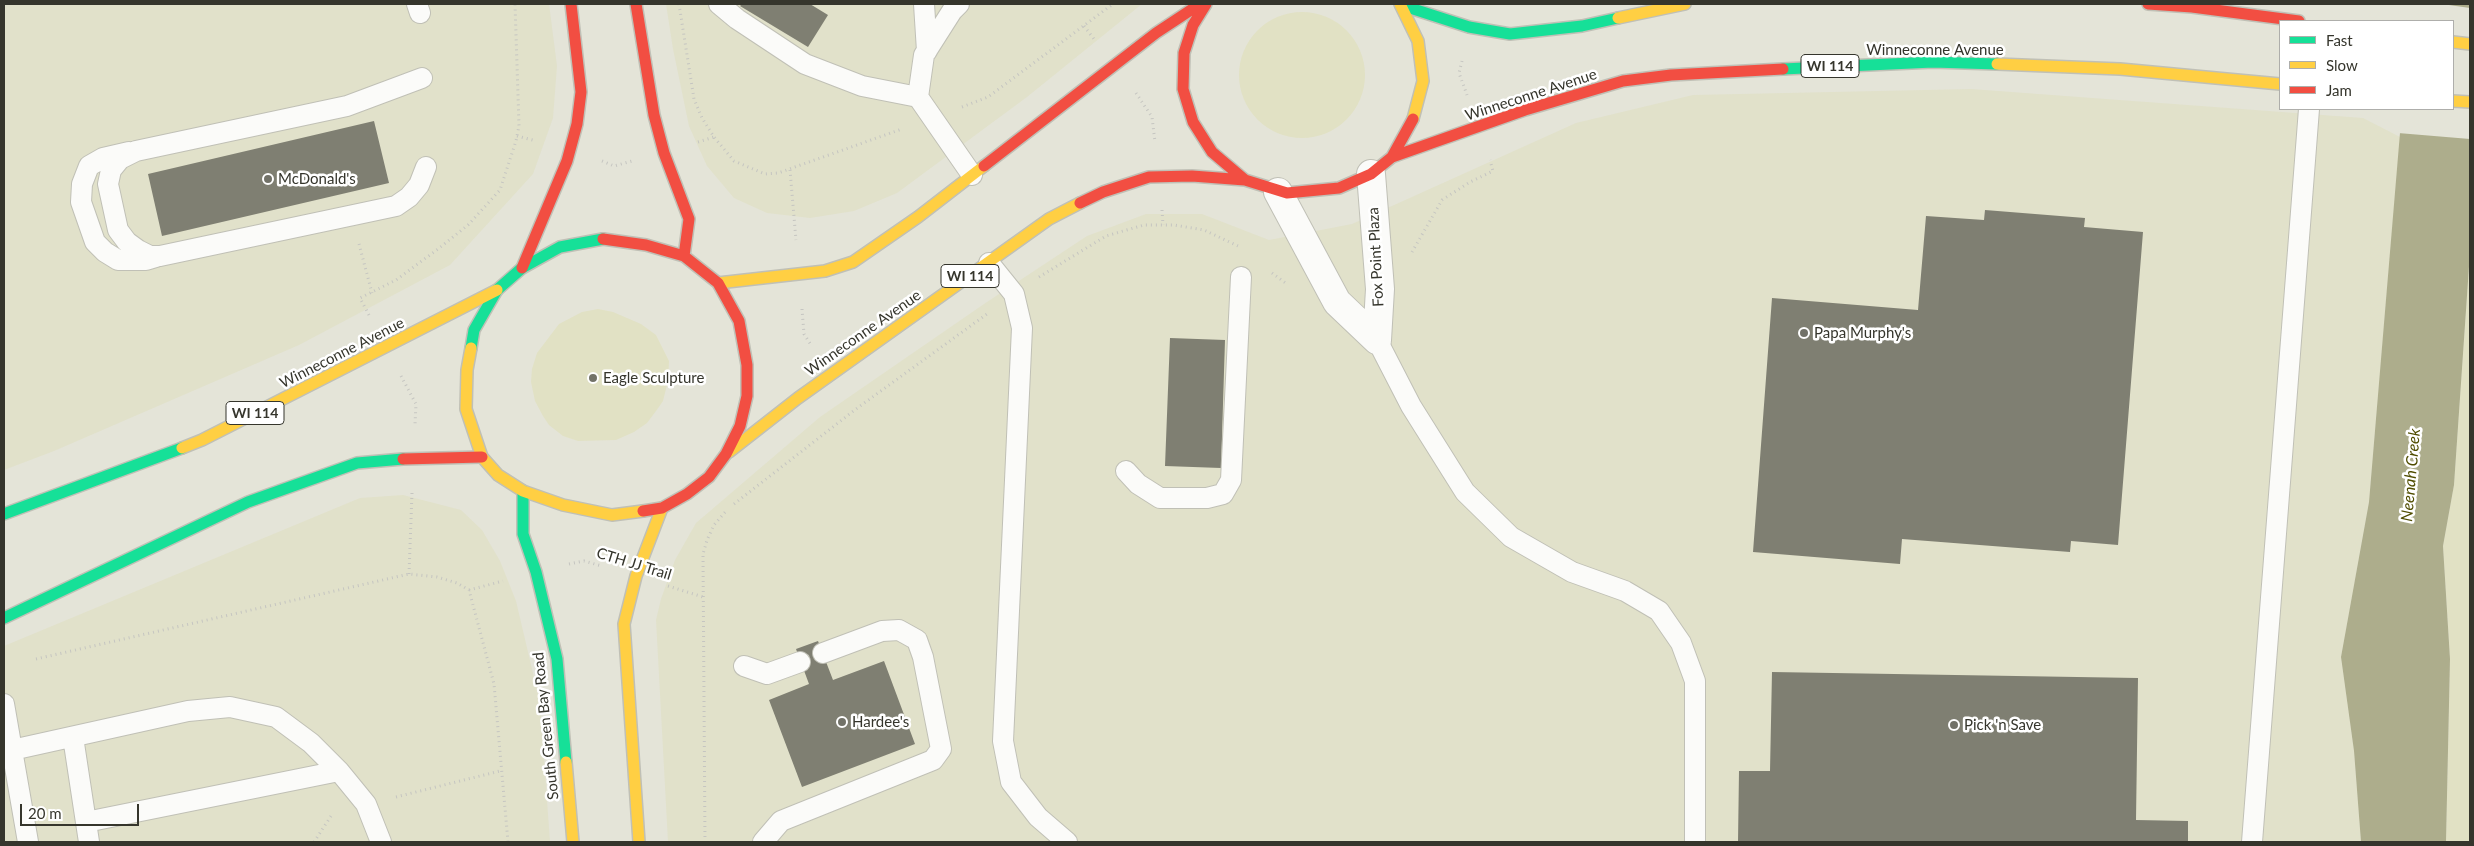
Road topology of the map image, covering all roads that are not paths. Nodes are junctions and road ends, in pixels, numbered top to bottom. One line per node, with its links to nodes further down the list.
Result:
1 (571, 4): 32 (main road)
2 (636, 4): 30 (main road)
3 (719, 4): 18 (lane)
4 (924, 4): 15 (lane)
5 (959, 4): 15 (lane)
6 (1200, 4): 26 (main road)
7 (1206, 4): 27 (main road)
8 (1401, 4): 9 (main road); 23 (main road)
9 (1685, 4)
10 (2148, 4): 11 (main road)
11 (2230, 8): 12 (main road)
12 (2294, 20)
13 (2454, 42): 14 (main road)
14 (2470, 44)
15 (927, 51): 18 (lane)
16 (422, 78): 22 (lane)
17 (2279, 84): 23 (main road, Winneconne Avenue / WI 114)
18 (918, 97): 26 (lane)
19 (2454, 100): 20 (main road)
20 (2470, 102)
21 (2309, 110): 61 (lane)
22 (136, 151): 29 (lane); 29 (lane)
23 (1392, 157): 25 (main road)
24 (426, 167): 29 (lane)
25 (1370, 174): 28 (main road); 36 (street, Fox Point Plaza)
26 (972, 175): 34 (main road)
27 (1245, 180): 28 (main road); 31 (main road, Winneconne Avenue / WI 114)
28 (1278, 192): 36 (street, Fox Point Plaza)
29 (160, 256)
30 (684, 256): 32 (main road); 34 (main road)
31 (989, 263): 37 (main road, Winneconne Avenue / WI 114); 59 (lane)
32 (522, 268): 35 (main road)
33 (1241, 277): 39 (lane)
34 (718, 283): 37 (main road)
35 (497, 290): 38 (main road); 42 (main road, Winneconne Avenue / WI 114)
36 (1377, 340): 60 (lane)
37 (726, 454): 41 (main road)
38 (482, 457): 40 (main road); 43 (main road)
39 (1126, 471)
40 (523, 491): 41 (main road); 56 (main road, South Green Bay Road)
41 (662, 508): 57 (main road)
42 (4, 514)
43 (4, 618)
44 (823, 653): 58 (lane)
45 (800, 662): 46 (lane)
46 (744, 666)
47 (4, 704): 49 (lane)
48 (72, 737): 49 (lane); 50 (lane); 52 (lane)
49 (12, 750): 51 (lane)
50 (339, 771): 52 (lane); 55 (lane)
51 (10, 775): 53 (lane)
52 (86, 822): 54 (lane)
53 (28, 842)
54 (89, 842)
55 (381, 842)
56 (573, 842)
57 (639, 842)
58 (763, 842)
59 (1067, 842)
60 (1695, 842)
61 (2252, 842)

